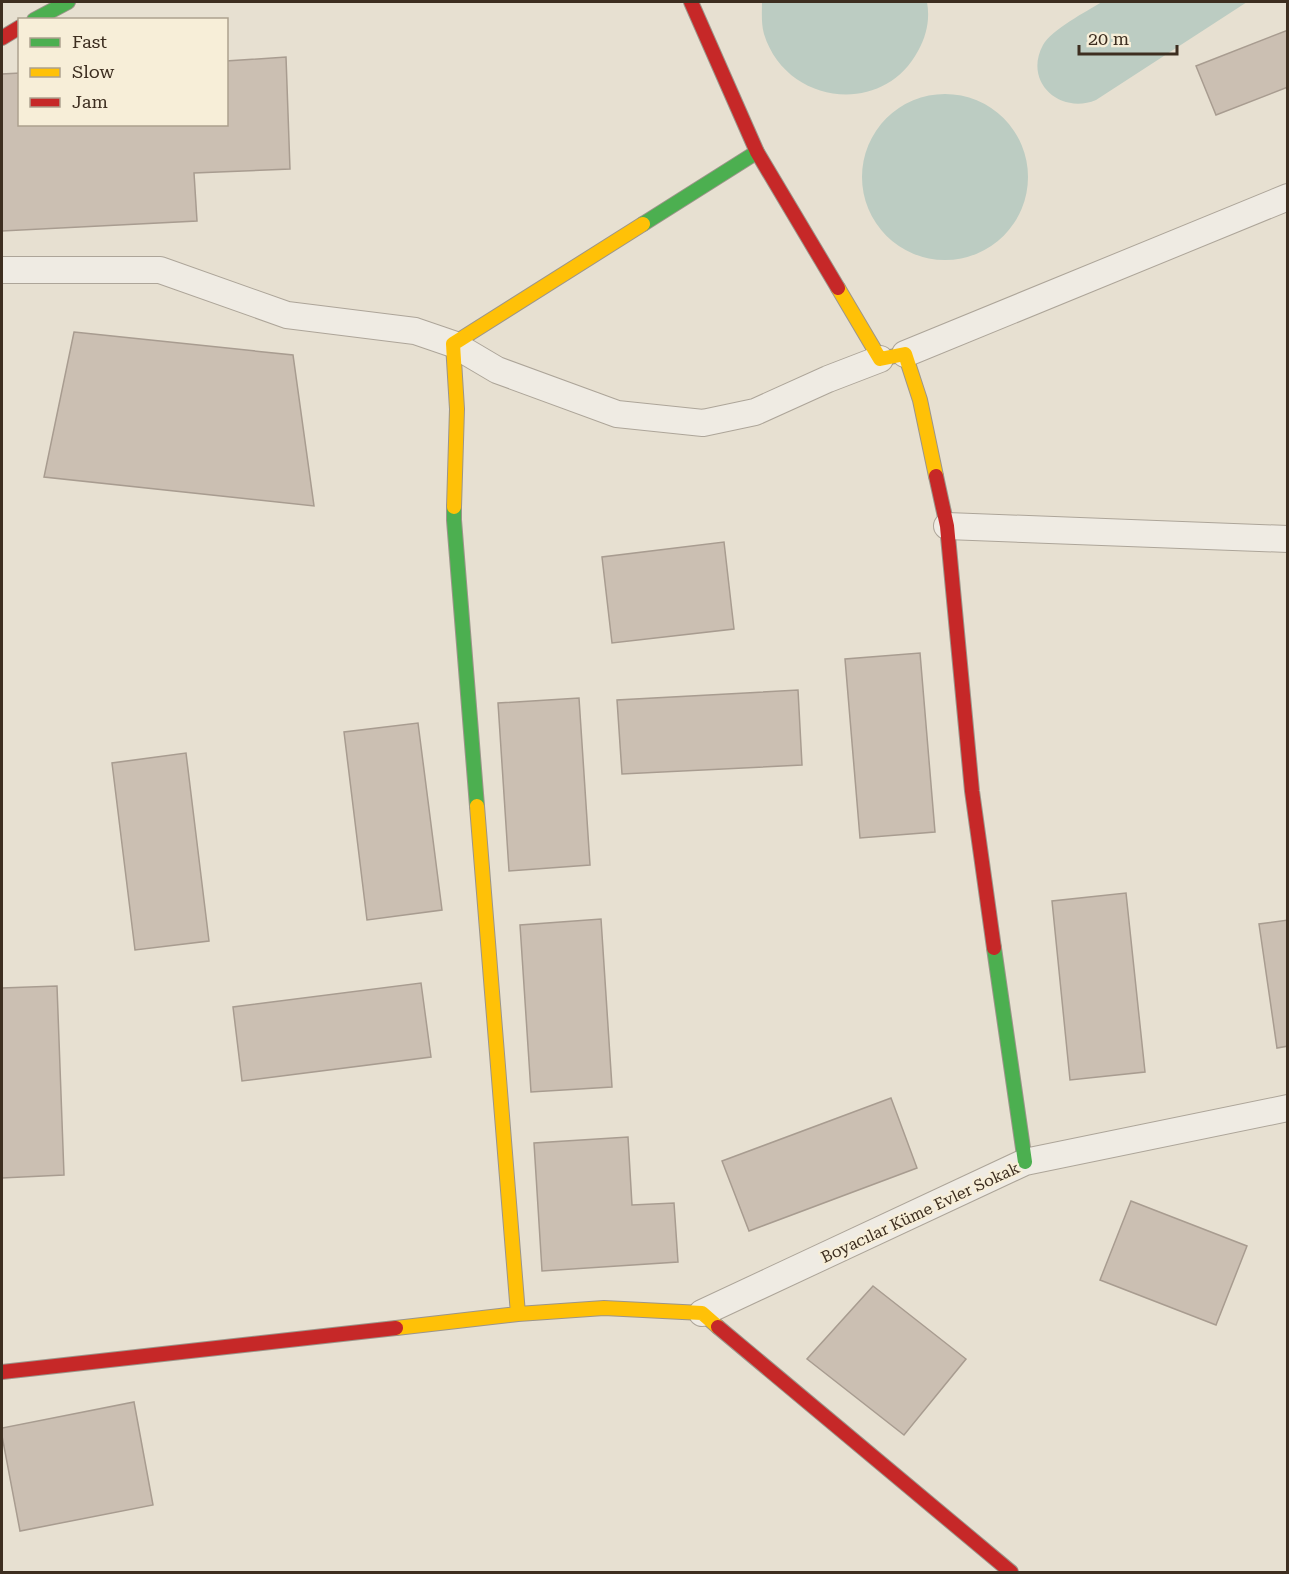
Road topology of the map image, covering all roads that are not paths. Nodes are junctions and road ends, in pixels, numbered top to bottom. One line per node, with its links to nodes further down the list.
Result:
1 (68, 2): 3 (street)
2 (691, 2): 6 (street)
3 (38, 18)
4 (18, 28): 5 (street)
5 (2, 38)
6 (758, 152): 9 (street); 11 (street)
7 (1287, 197): 10 (street)
8 (2, 270): 9 (street)
9 (453, 344): 11 (street); 17 (street)
10 (906, 354): 11 (street); 12 (street)
11 (880, 359)
12 (947, 526): 13 (street); 15 (street)
13 (1287, 539)
14 (1287, 1108): 15 (street, Boyacılar Küme Evler Sokak)
15 (1026, 1162): 16 (street, Boyacılar Küme Evler Sokak)
16 (702, 1313): 17 (street); 19 (street)
17 (518, 1314): 18 (street)
18 (2, 1372)
19 (1011, 1572)

